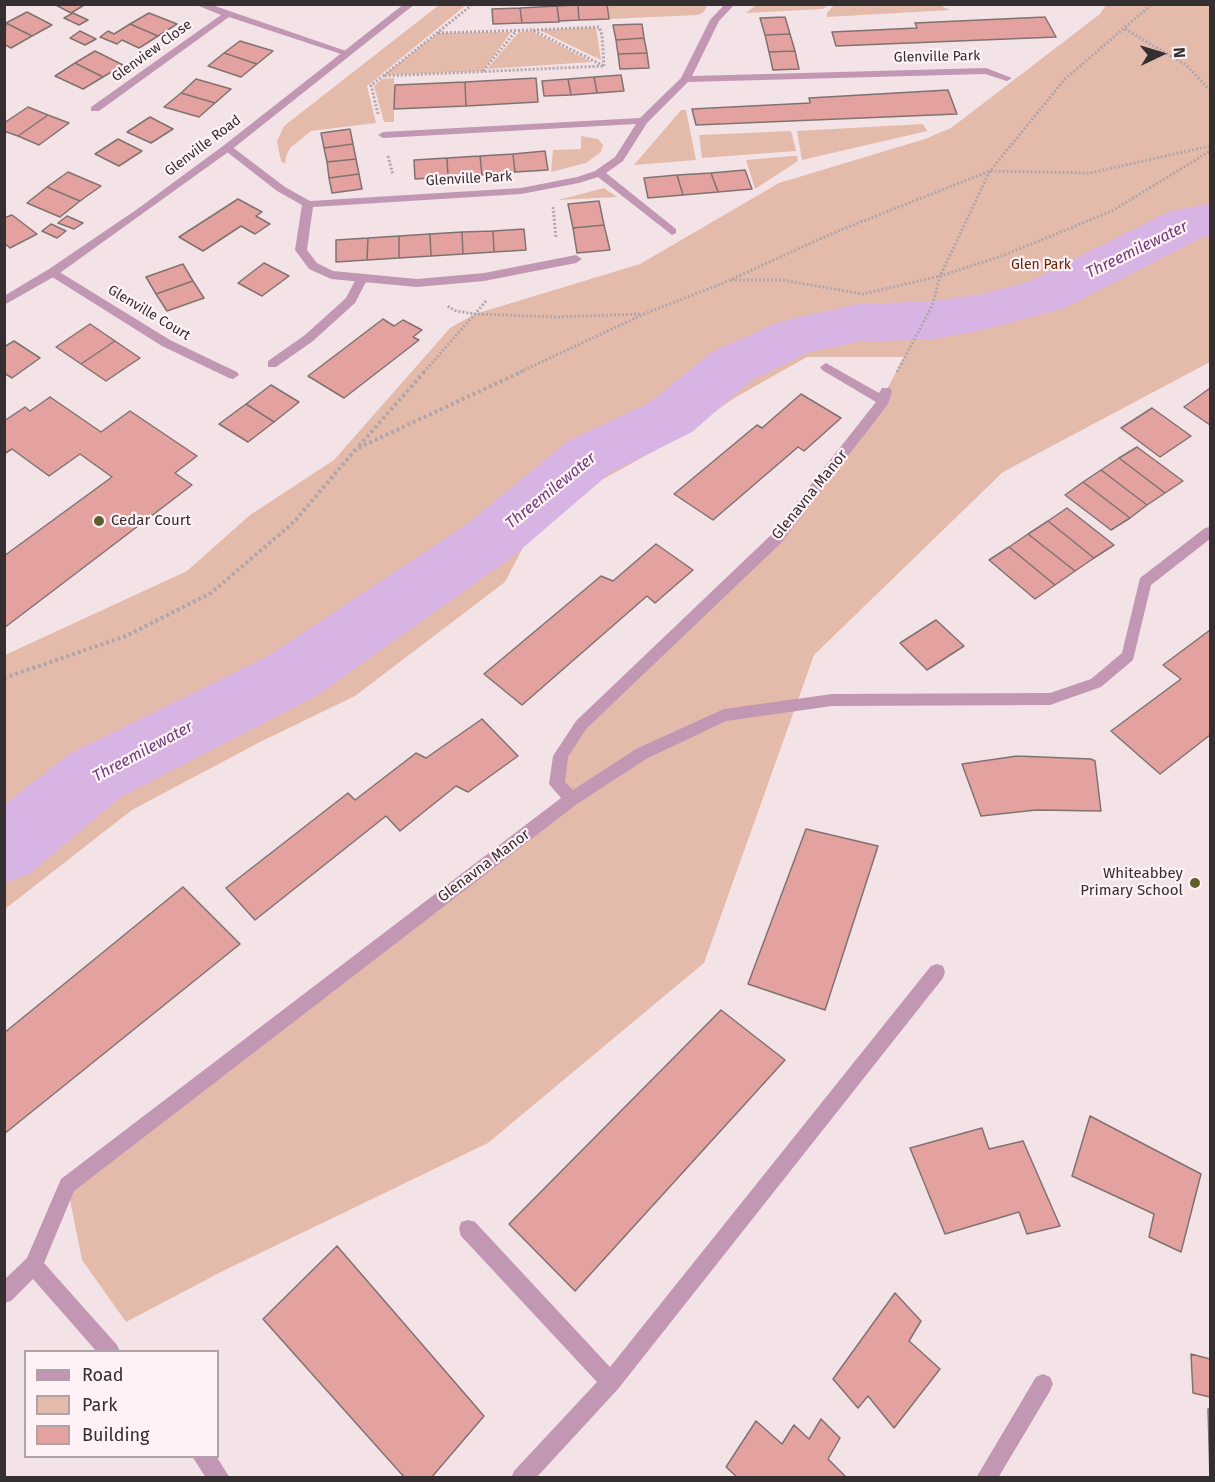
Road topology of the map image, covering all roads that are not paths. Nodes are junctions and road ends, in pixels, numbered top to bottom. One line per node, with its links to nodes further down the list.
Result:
1 (198, 4): 4 (street)
2 (411, 4): 5 (street, Glenville Road)
3 (731, 4): 7 (street, Glenville Park)
4 (226, 15): 5 (street); 8 (street, Glenview Close)
5 (347, 53): 11 (street, Glenville Road)
6 (1007, 78): 7 (street, Glenville Park)
7 (686, 79): 9 (street, Glenville Park)
8 (94, 109)
9 (643, 121): 10 (street); 12 (street, Glenville Park)
10 (383, 135)
11 (227, 148): 13 (street); 16 (street, Glenville Road)
12 (599, 173): 13 (street, Glenville Park); 14 (street)
13 (308, 204): 17 (street)
14 (672, 231)
15 (576, 259): 17 (street)
16 (53, 272): 18 (street, Glenville Road); 21 (street, Glenville Court)
17 (362, 278): 19 (street)
18 (4, 301)
19 (272, 364)
20 (826, 367): 23 (street, Glenavna Manor)
21 (233, 375)
22 (1210, 532): 23 (street)
23 (572, 799): 26 (street, Glenavna Manor)
24 (937, 972): 29 (street)
25 (468, 1229): 29 (street)
26 (34, 1265): 27 (street, Glenavna Manor); 28 (street)
27 (4, 1294)
28 (108, 1350)
29 (610, 1382): 33 (street)
30 (1043, 1384): 34 (street)
31 (204, 1458): 32 (street)
32 (220, 1478)
33 (521, 1478)
34 (986, 1478)

